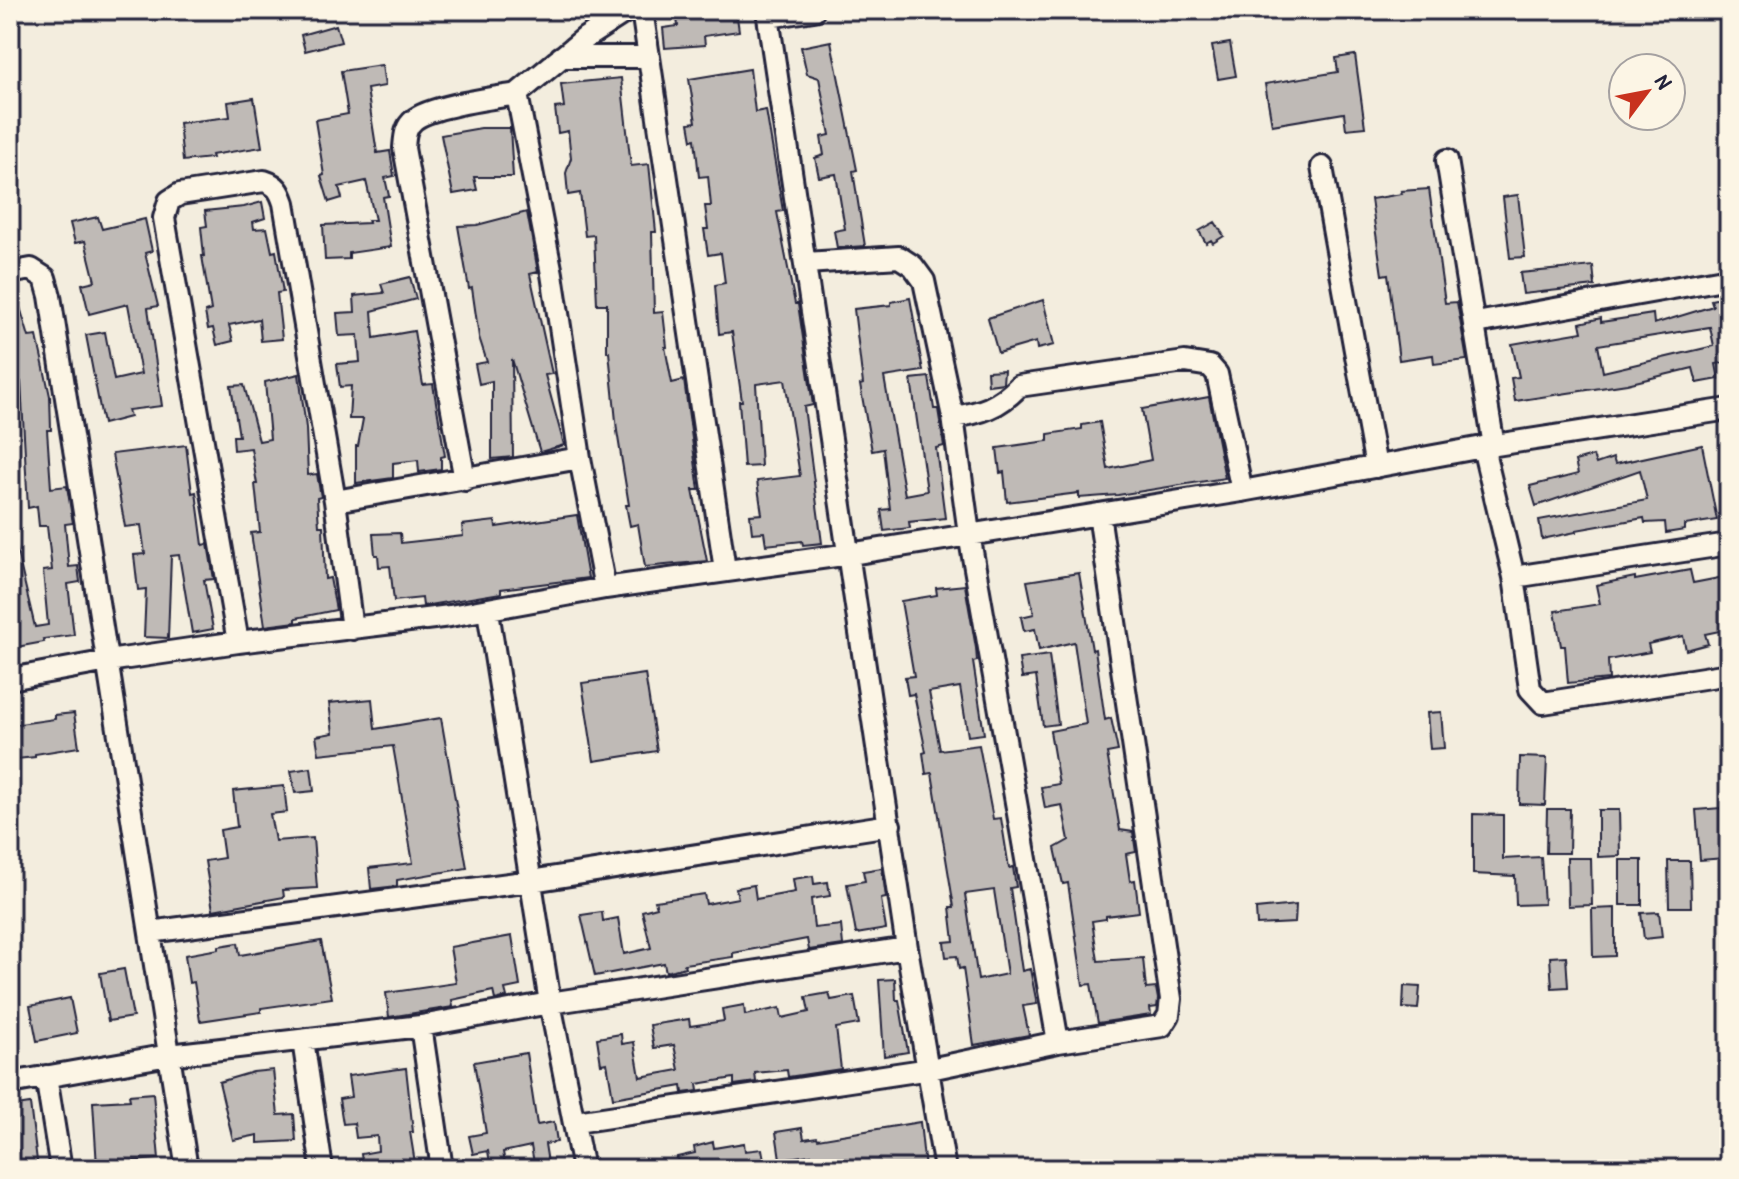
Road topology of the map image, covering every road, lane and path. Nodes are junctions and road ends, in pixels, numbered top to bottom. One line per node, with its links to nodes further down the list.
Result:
1 (628, 10): 5 (street)
2 (642, 10): 6 (street)
3 (814, 10): 4 (street)
4 (767, 14): 10 (street)
5 (561, 57): 6 (street); 7 (street)
6 (649, 57): 26 (street)
7 (517, 94): 17 (street); 19 (street)
8 (1447, 160): 13 (street)
9 (1322, 167): 18 (street)
10 (806, 263): 15 (street); 25 (street)
11 (10, 273): 32 (street)
12 (1729, 278): 13 (street)
13 (1476, 323): 16 (street)
14 (1729, 409): 16 (street)
15 (953, 417): 20 (street); 23 (street)
16 (1488, 446): 18 (street); 27 (street)
17 (580, 458): 19 (street); 28 (street)
18 (1376, 467): 20 (street)
19 (465, 480): 21 (street)
20 (1242, 491): 22 (street)
21 (335, 501): 30 (street); 31 (street)
22 (1099, 514): 23 (street); 42 (street)
23 (969, 534): 25 (street); 42 (street)
24 (1729, 544): 27 (street)
25 (850, 554): 26 (street); 35 (street)
26 (725, 570): 28 (street)
27 (1514, 577): 33 (street)
28 (605, 588): 29 (street)
29 (488, 611): 30 (street); 36 (street)
30 (352, 629): 31 (street)
31 (238, 642): 32 (street)
32 (108, 661): 34 (street); 37 (street)
33 (1729, 674)
34 (10, 679)
35 (890, 825): 36 (street); 38 (street)
36 (531, 881): 37 (street); 39 (street)
37 (150, 932): 43 (street)
38 (907, 948): 39 (street); 44 (street)
39 (550, 1003): 40 (street); 47 (street)
40 (421, 1026): 41 (street); 51 (street)
41 (303, 1040): 43 (street); 50 (street)
42 (1058, 1042): 44 (street)
43 (169, 1055): 45 (street); 49 (street)
44 (930, 1069): 47 (street); 53 (street)
45 (46, 1076): 46 (street); 48 (street)
46 (10, 1083)
47 (576, 1122): 52 (street)
48 (61, 1169)
49 (187, 1169)
50 (322, 1169)
51 (442, 1169)
52 (583, 1169)
53 (945, 1169)

